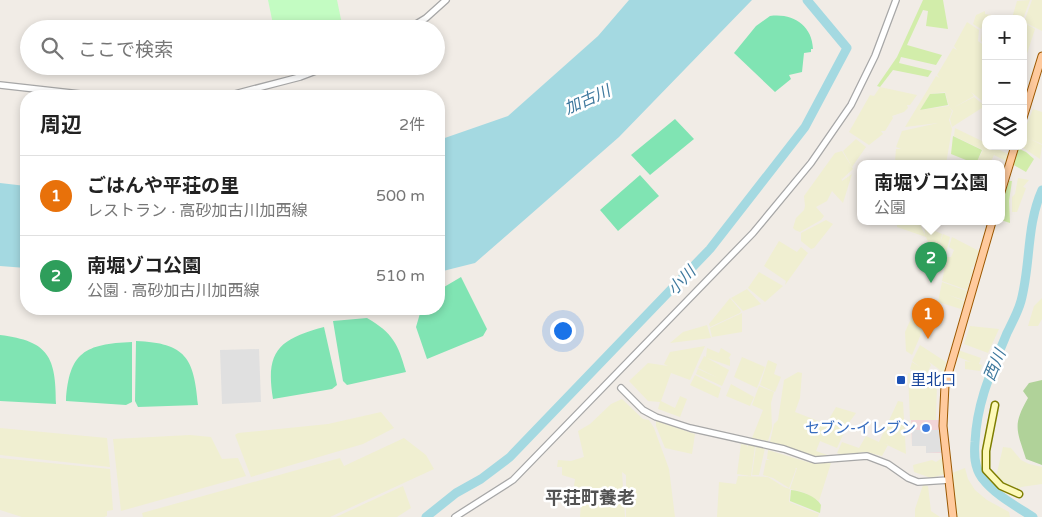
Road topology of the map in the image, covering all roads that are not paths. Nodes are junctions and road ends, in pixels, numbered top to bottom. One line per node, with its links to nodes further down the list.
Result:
1 (446, 0): 3 (street)
2 (896, 0): 17 (street)
3 (423, 20)
4 (1042, 56): 9 (main road)
5 (305, 75): 8 (street)
6 (0, 84): 7 (street)
7 (49, 90)
8 (250, 90)
9 (1027, 105)
10 (1013, 150): 11 (main road)
11 (1005, 178)
12 (991, 225): 15 (main road)
13 (621, 388): 15 (street)
14 (995, 405): 16 (main road)
15 (949, 480): 18 (main road)
16 (1019, 494)
17 (454, 517)
18 (953, 517)

